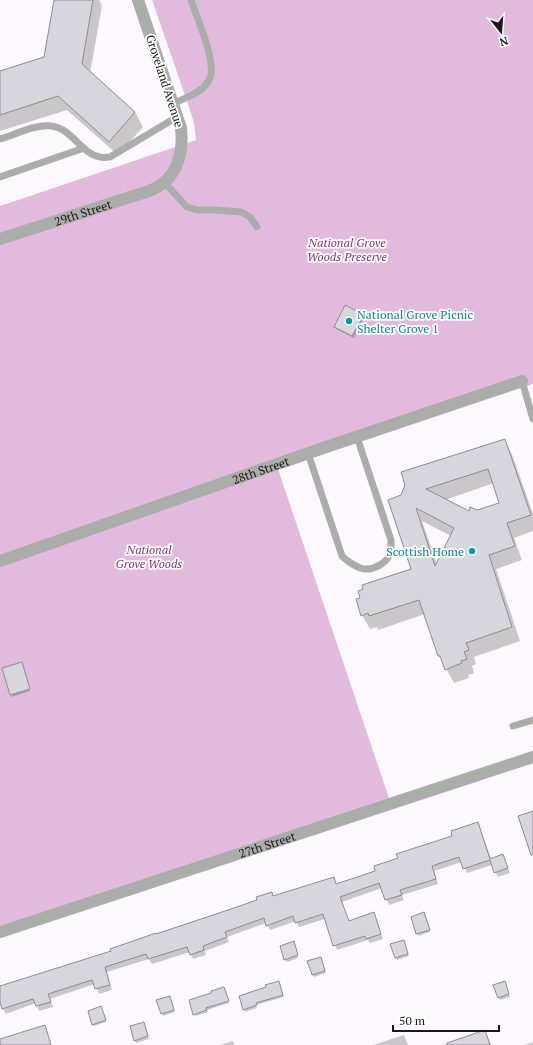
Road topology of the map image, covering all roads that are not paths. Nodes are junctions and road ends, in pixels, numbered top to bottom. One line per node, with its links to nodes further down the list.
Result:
1 (138, 0): 3 (street, Groveland Avenue)
2 (191, 0): 3 (lane)
3 (173, 103): 4 (street, Groveland Avenue)
4 (177, 117): 6 (lane); 8 (street, Groveland Avenue)
5 (0, 139): 6 (lane)
6 (84, 148): 7 (lane)
7 (0, 177)
8 (165, 183): 9 (lane); 10 (street, 29th Street)
9 (257, 227)
10 (0, 239)
11 (522, 381): 12 (lane); 13 (street, 28th Street)
12 (533, 419)
13 (356, 437): 14 (street, 28th Street); 14 (lane)
14 (308, 453): 15 (street, 28th Street)
15 (0, 561)
16 (533, 720): 17 (lane)
17 (513, 726)
18 (533, 757): 19 (street, 27th Street)
19 (0, 932)

